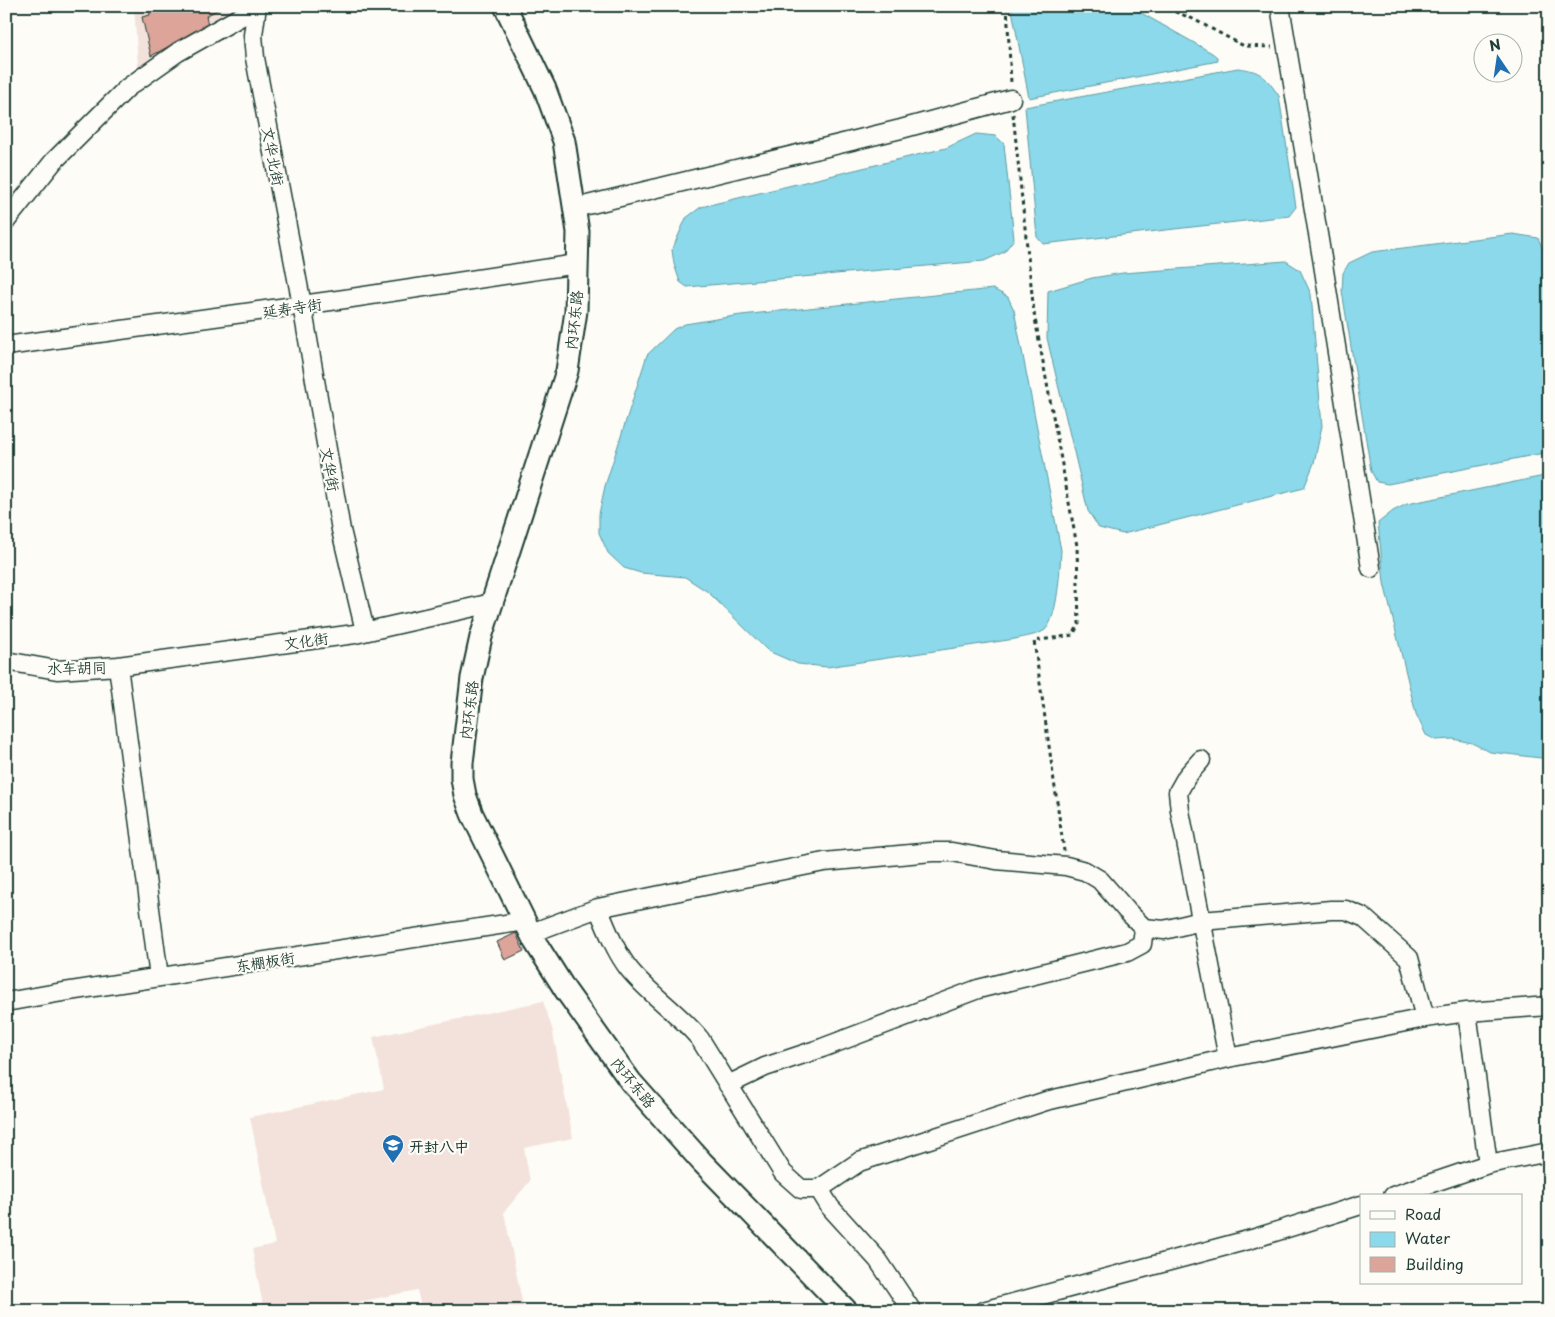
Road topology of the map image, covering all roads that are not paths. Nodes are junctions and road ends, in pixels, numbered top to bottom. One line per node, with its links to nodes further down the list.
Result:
1 (505, 6): 5 (street, 内环东路)
2 (1280, 6): 10 (street)
3 (257, 7): 6 (street); 8 (street, 文华北街)
4 (1011, 99): 5 (street)
5 (575, 208): 7 (street, 内环东路)
6 (6, 221)
7 (577, 264): 8 (street, 延寿寺街); 11 (street, 内环东路)
8 (302, 305): 9 (street, 延寿寺街); 12 (street, 文华街)
9 (6, 346)
10 (1371, 568)
11 (492, 603): 12 (street, 文化街); 18 (street, 内环东路)
12 (365, 631): 14 (street, 文化街)
13 (6, 661): 14 (street, 水车胡同)
14 (118, 666): 20 (street)
15 (1201, 760): 17 (street)
16 (598, 908): 18 (street, 东棚板街); 19 (street, 东棚板街); 26 (street)
17 (1201, 921): 19 (street); 24 (street); 25 (street)
18 (528, 927): 20 (street, 东棚板街); 32 (street, 内环东路)
19 (1144, 928): 26 (street)
20 (159, 977): 21 (street, 东棚板街)
21 (6, 1002)
22 (1549, 1006): 23 (street)
23 (1467, 1012): 24 (street); 28 (street)
24 (1425, 1018): 25 (street)
25 (1228, 1058): 29 (street)
26 (728, 1085): 29 (street)
27 (1549, 1152): 28 (street)
28 (1488, 1164): 30 (street)
29 (818, 1189): 33 (street)
30 (1399, 1194)
31 (1360, 1205): 34 (street)
32 (847, 1311)
33 (912, 1311)
34 (983, 1311)

